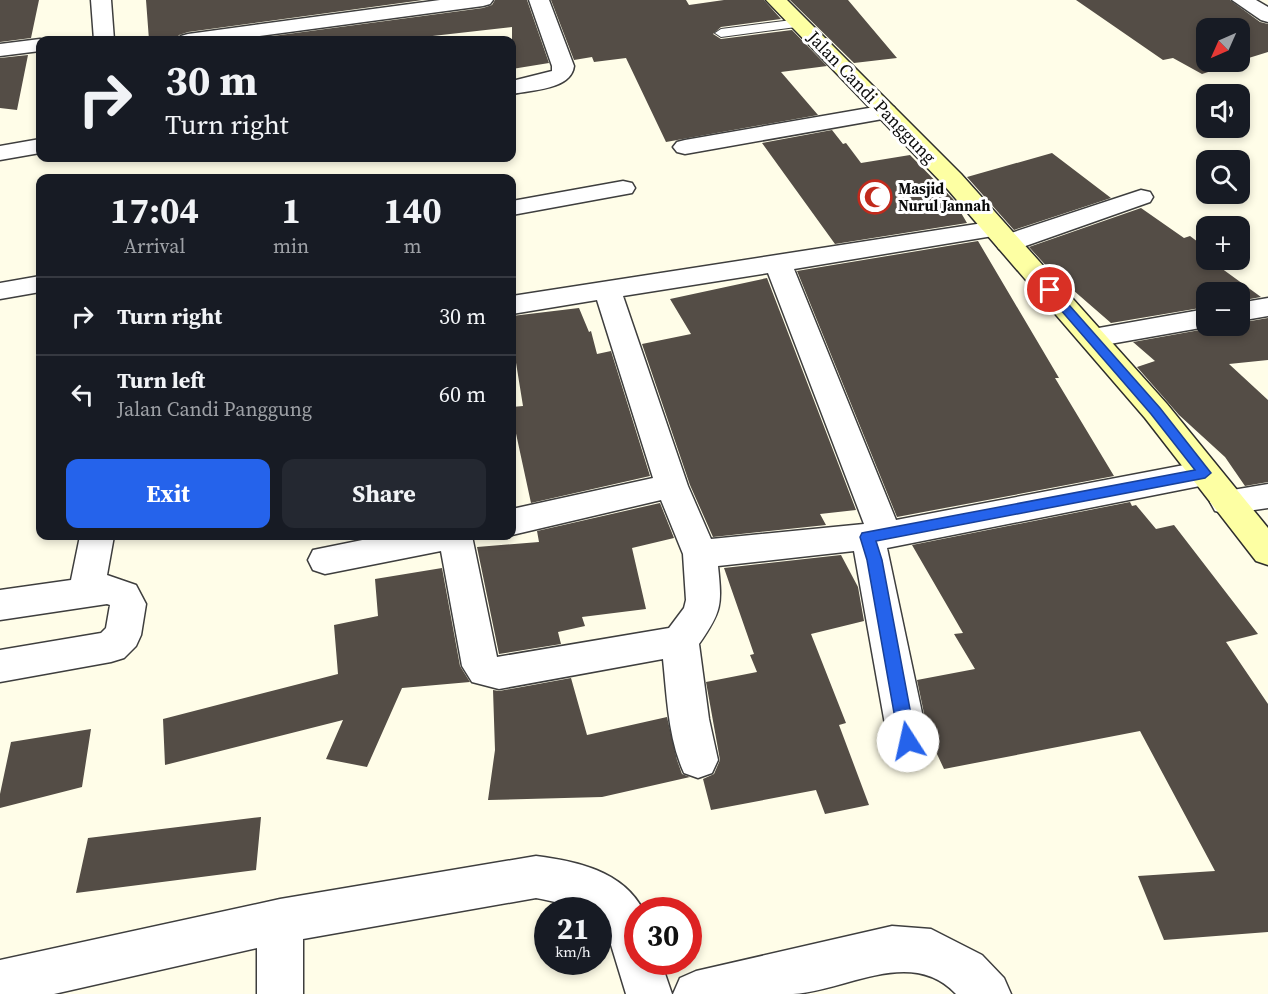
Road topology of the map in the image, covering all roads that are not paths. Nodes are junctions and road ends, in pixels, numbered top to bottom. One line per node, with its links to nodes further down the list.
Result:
1 (101, 0): 9 (street)
2 (483, 0): 10 (street)
3 (539, 0): 13 (street)
4 (776, 0): 7 (main road, Jalan Candi Panggung)
5 (1242, 0): 6 (street)
6 (1268, 16)
7 (800, 23): 8 (lane); 14 (main road, Jalan Candi Panggung)
8 (721, 33)
9 (98, 36)
10 (218, 36)
11 (36, 46): 12 (street)
12 (0, 50)
13 (516, 86)
14 (886, 112): 15 (street); 21 (main road, Jalan Candi Panggung)
15 (686, 147)
16 (36, 148): 17 (street)
17 (0, 153)
18 (623, 188): 20 (street)
19 (1141, 196): 21 (street)
20 (516, 207)
21 (1002, 236): 22 (street); 30 (main road, Jalan Candi Panggung)
22 (778, 263): 25 (street); 36 (street)
23 (36, 285): 24 (street)
24 (0, 291)
25 (608, 291): 26 (street); 32 (street)
26 (516, 304)
27 (1268, 307): 28 (street)
28 (1250, 310)
29 (1196, 320): 30 (street)
30 (1093, 338): 31 (main road, Jalan Candi Panggung)
31 (1205, 473): 34 (main road, Jalan Candi Panggung); 36 (street)
32 (672, 486): 35 (street); 41 (street)
33 (1268, 496): 34 (street)
34 (1227, 502): 40 (main road, Jalan Candi Panggung)
35 (516, 521)
36 (876, 536): 41 (street); 47 (street)
37 (96, 540): 43 (street)
38 (428, 540): 42 (street)
39 (456, 540): 45 (street)
40 (1268, 552)
41 (700, 554): 45 (street)
42 (325, 560)
43 (87, 591): 44 (street); 46 (street)
44 (0, 605)
45 (680, 641): 48 (street)
46 (0, 666)
47 (908, 741)
48 (698, 760)
49 (624, 919): 50 (street)
50 (280, 921): 52 (street); 53 (street)
51 (643, 975): 54 (street)
52 (0, 983)
53 (279, 994)
54 (649, 994)
55 (696, 994): 56 (street)
56 (988, 994)

